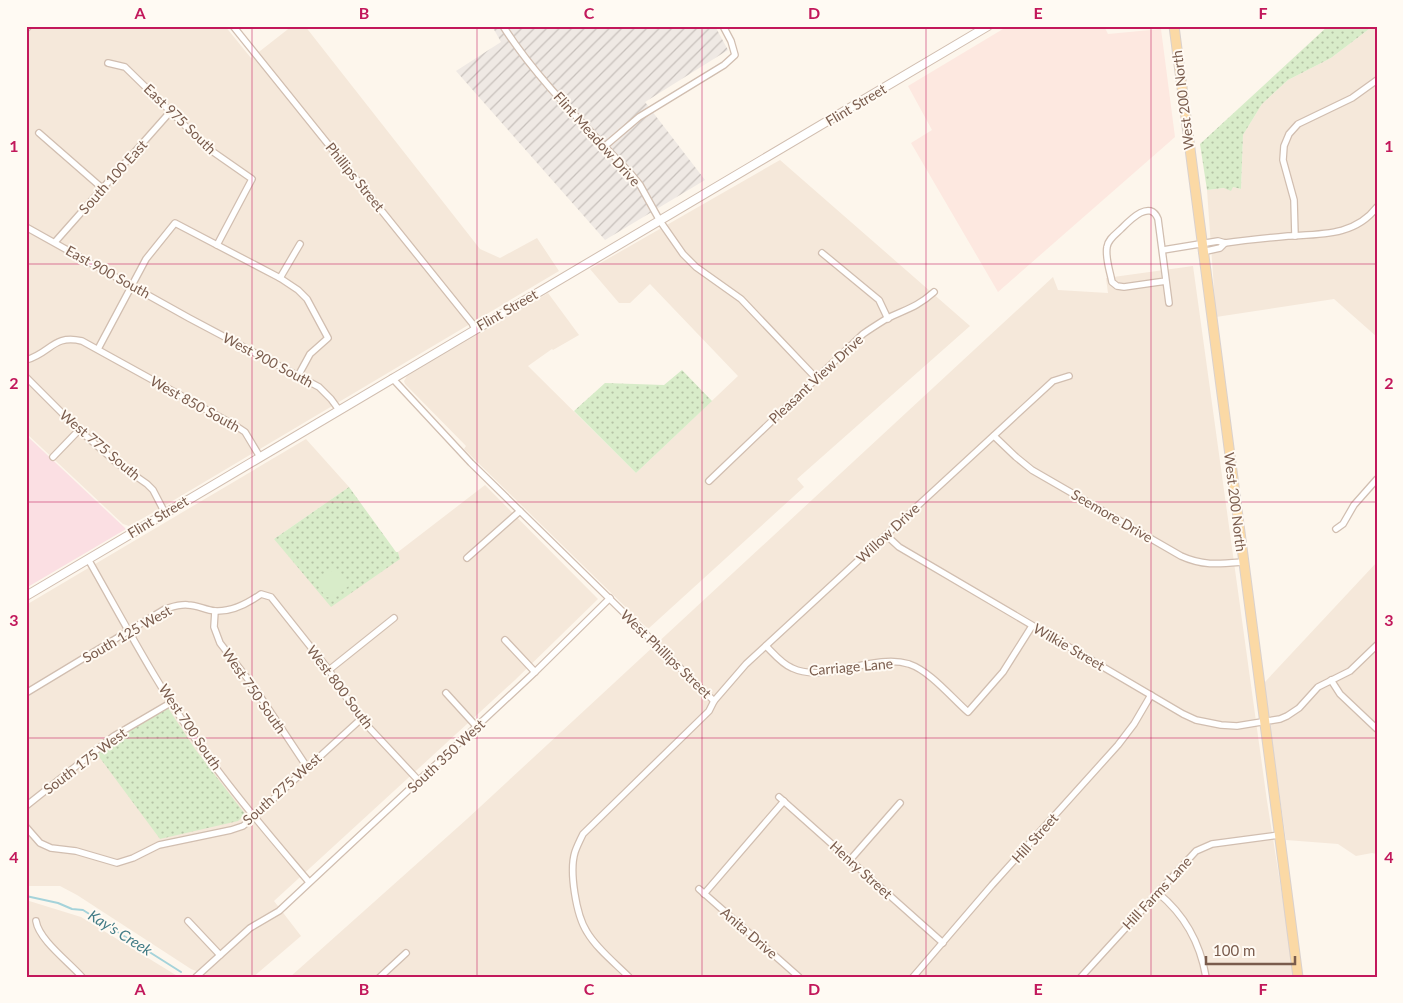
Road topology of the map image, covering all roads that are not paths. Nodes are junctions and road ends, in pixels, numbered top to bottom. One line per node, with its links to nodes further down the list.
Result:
1 (29, 26): 7 (street)
2 (233, 26): 31 (street, Phillips Street)
3 (503, 26): 12 (street, Flint Meadow Drive)
4 (723, 26): 12 (street)
5 (988, 26): 15 (street, Flint Street)
6 (1174, 26): 21 (main road, West 200 North)
7 (26, 29)
8 (108, 63): 10 (street, East 975 South)
9 (1377, 80): 17 (street)
10 (171, 111): 13 (street, South 100 East); 20 (street, East 975 South)
11 (39, 133): 13 (street)
12 (605, 146): 15 (street, Flint Meadow Drive)
13 (102, 188): 18 (street, South 100 East)
14 (1377, 207): 17 (street)
15 (660, 221): 31 (street, Flint Street); 37 (street, Flint Meadow Drive)
16 (26, 227): 18 (street, East 900 South)
17 (1295, 236): 21 (street)
18 (54, 242): 26 (street, East 900 South)
19 (300, 244): 24 (street)
20 (217, 245): 24 (street); 26 (street)
21 (1202, 247): 22 (street); 52 (main road, West 200 North)
22 (1163, 250): 25 (street); 25 (street)
23 (822, 253): 30 (street)
24 (280, 278): 34 (street)
25 (1166, 281): 28 (street)
26 (132, 286): 29 (street, East 900 South); 32 (street)
27 (934, 292): 30 (street, Pleasant View Drive)
28 (1169, 303)
29 (189, 318): 34 (street, West 900 South)
30 (888, 319): 37 (street, Pleasant View Drive)
31 (475, 329): 36 (street, Flint Street)
32 (98, 349): 33 (street, West 850 South); 43 (street, West 850 South)
33 (26, 360)
34 (298, 376): 39 (street, West 900 South)
35 (1070, 376): 41 (street, Willow Drive)
36 (392, 378): 39 (street, Flint Street); 46 (street, West Phillips Street)
37 (816, 378): 45 (street, Pleasant View Drive)
38 (27, 379): 40 (street, West 775 South)
39 (339, 410): 43 (street, Flint Street)
40 (80, 430): 42 (street); 47 (street, West 775 South)
41 (994, 436): 49 (street, Willow Drive); 52 (street, Seemore Drive)
42 (53, 457)
43 (260, 457): 47 (street, Flint Street)
44 (1377, 479): 48 (street)
45 (709, 480)
46 (520, 511): 50 (street); 55 (street, West Phillips Street)
47 (165, 513): 51 (street, Flint Street)
48 (1336, 529)
49 (886, 535): 58 (street, Wilkie Street); 62 (street, Willow Drive)
50 (467, 558)
51 (88, 560): 54 (street, Flint Street); 59 (street, West 700 South)
52 (1243, 562): 72 (main road, West 200 North)
53 (261, 594): 56 (street, South 125 West); 63 (street, West 800 South)
54 (26, 596)
55 (610, 598): 64 (street, South 350 West); 69 (street, West Phillips Street)
56 (215, 611): 59 (street, South 125 West); 75 (street, West 750 South)
57 (394, 618): 63 (street)
58 (1032, 626): 62 (street, Carriage Lane); 68 (street, Wilkie Street)
59 (130, 632): 66 (street, South 125 West); 70 (street, West 700 South)
60 (504, 640): 64 (street)
61 (1377, 645): 65 (street, Wilkie Street)
62 (766, 646): 69 (street, Willow Drive)
63 (329, 670): 71 (street, West 800 South)
64 (536, 672): 73 (street, South 350 West)
65 (1332, 680): 72 (street, Wilkie Street); 74 (street)
66 (26, 693)
67 (446, 693): 73 (street)
68 (1151, 695): 72 (street, Wilkie Street); 91 (street, Hill Street)
69 (714, 701): 97 (street, West Phillips Street)
70 (172, 702): 80 (street, South 175 West); 81 (street, West 700 South)
71 (361, 719): 75 (street, South 275 West); 76 (street, West 800 South)
72 (1264, 723): 83 (main road, West 200 North)
73 (477, 727): 76 (street, South 350 West)
74 (1377, 729)
75 (307, 767): 81 (street, South 275 West)
76 (419, 781): 85 (street, South 350 West)
77 (779, 797): 78 (street, Henry Street)
78 (784, 802): 84 (street, Henry Street); 88 (street)
79 (900, 803): 84 (street)
80 (26, 806)
81 (254, 816): 82 (street, South 275 West); 85 (street, West 700 South)
82 (26, 827)
83 (1279, 835): 87 (street, Hill Farms Lane); 102 (main road, West 200 North)
84 (850, 860): 91 (street, Henry Street)
85 (309, 882): 93 (street, South 350 West)
86 (698, 889): 88 (street, Anita Drive)
87 (1158, 893): 100 (street, Hill Farms Lane); 101 (street)
88 (704, 894): 98 (street, Anita Drive)
89 (36, 921): 94 (street)
90 (188, 921): 93 (street)
91 (943, 943): 99 (street, Hill Street)
92 (406, 953): 96 (street)
93 (220, 955): 95 (street, South 350 West)
94 (82, 977)
95 (196, 977)
96 (380, 977)
97 (629, 977)
98 (799, 977)
99 (913, 977)
100 (1081, 977)
101 (1206, 977)
102 (1298, 977)

